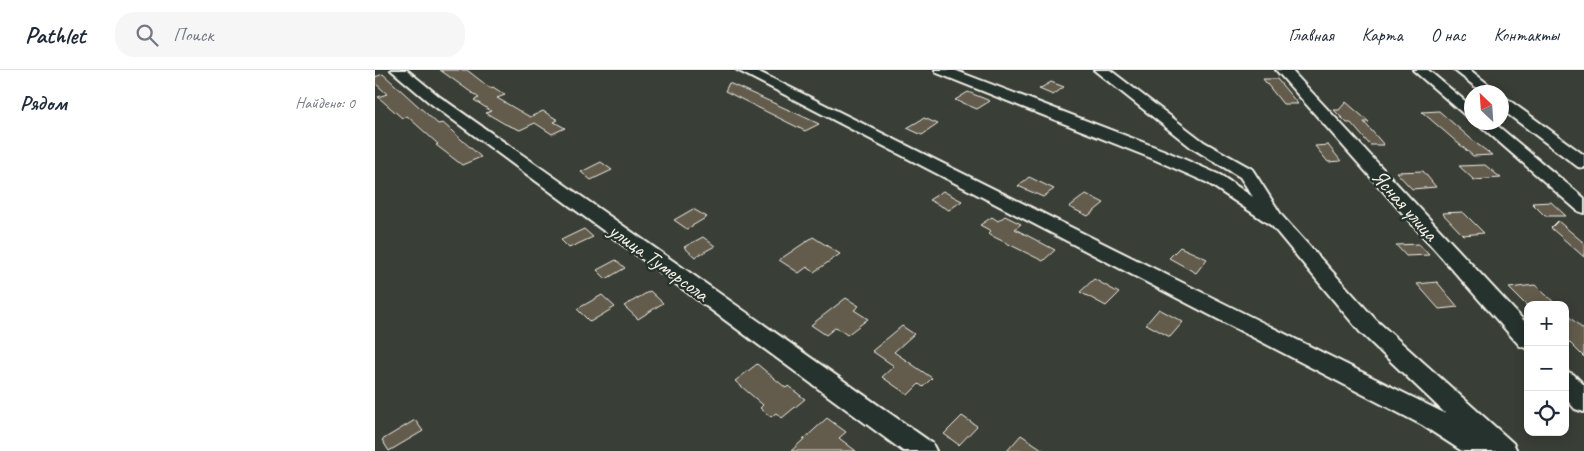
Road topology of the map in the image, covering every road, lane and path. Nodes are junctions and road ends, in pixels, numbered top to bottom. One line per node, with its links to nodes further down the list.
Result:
1 (398, 70): 18 (street, улица Тумерсола)
2 (743, 70): 19 (street)
3 (943, 70): 14 (street)
4 (1101, 70): 14 (street)
5 (1283, 70): 15 (street, Ясная улица)
6 (1420, 70): 9 (street)
7 (1461, 70): 8 (street)
8 (1481, 85)
9 (1464, 107)
10 (1509, 107): 12 (street)
11 (1493, 130): 13 (street)
12 (1584, 163)
13 (1584, 206)
14 (1279, 222): 20 (street)
15 (1524, 336)
16 (1569, 385): 17 (street)
17 (1584, 402)
18 (923, 451)
19 (1484, 451)
20 (1504, 451)

